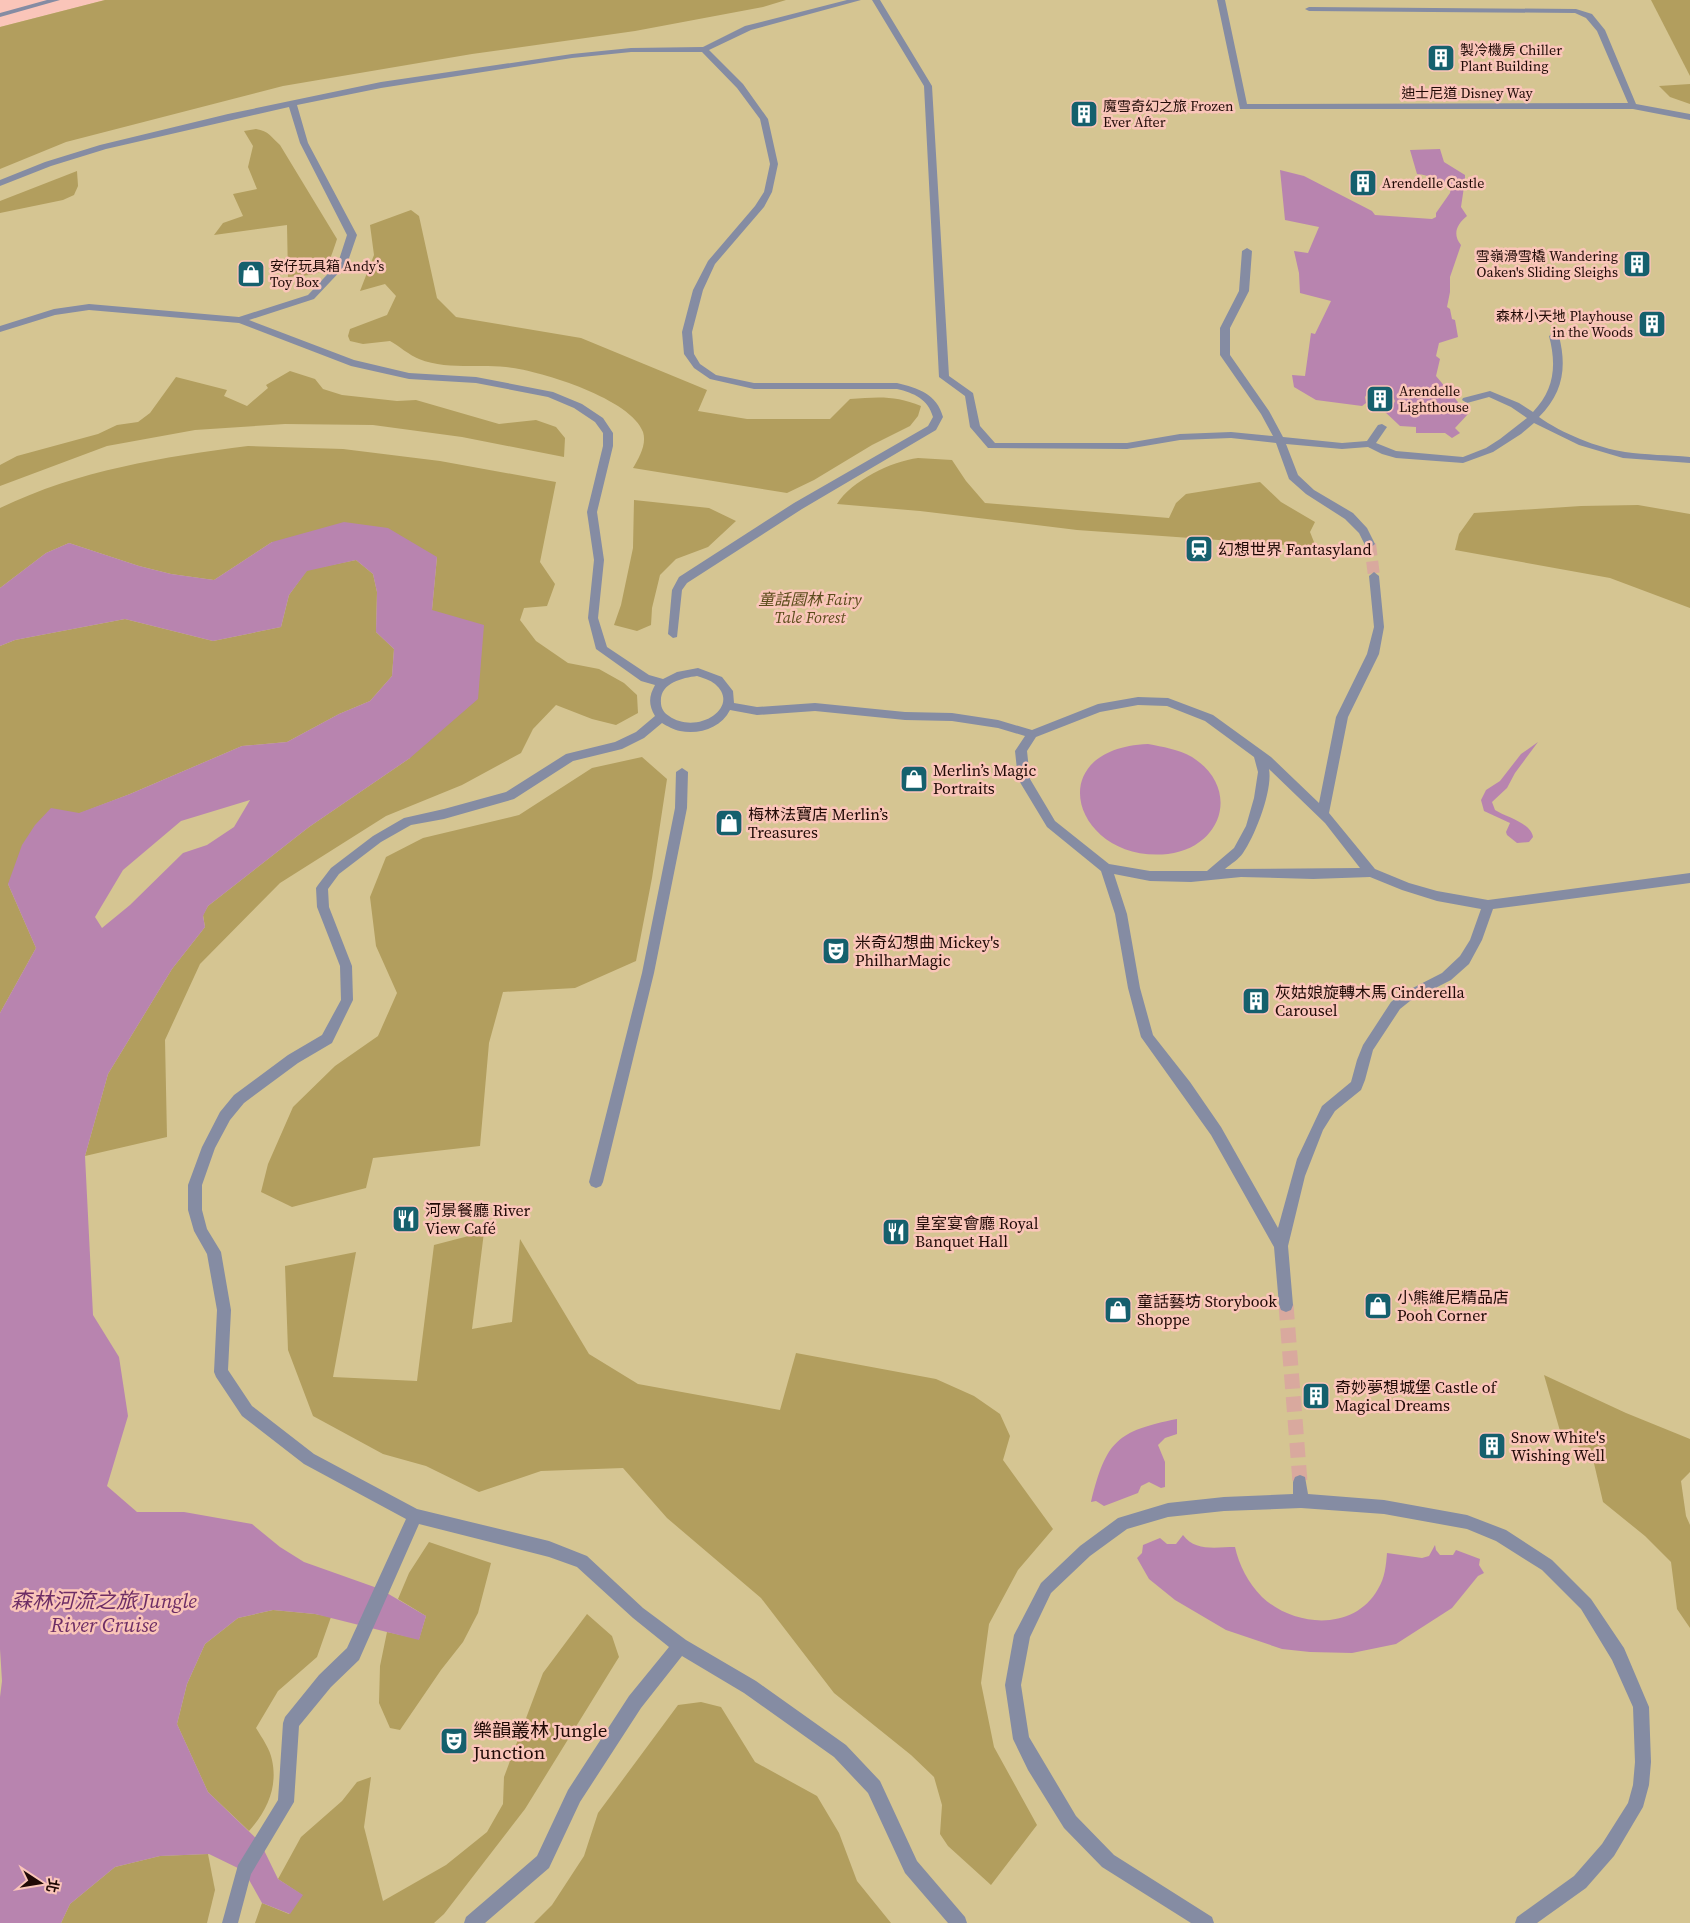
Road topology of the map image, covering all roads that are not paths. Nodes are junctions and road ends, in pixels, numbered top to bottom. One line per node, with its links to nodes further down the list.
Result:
1 (56, 0): 6 (street)
2 (857, 0): 7 (street)
3 (876, 0): 19 (street)
4 (1222, 1): 9 (street, 迪士尼道 Disney Way)
5 (1309, 9): 9 (street)
6 (0, 15)
7 (704, 49): 8 (street); 24 (street)
8 (292, 104): 11 (street); 13 (street)
9 (1633, 106): 10 (street, 迪士尼道 Disney Way)
10 (1690, 117)
11 (0, 183)
12 (1247, 251): 19 (street)
13 (240, 320): 14 (street); 25 (street)
14 (0, 329)
15 (1554, 336): 17 (street)
16 (1467, 400): 17 (street)
17 (1533, 417): 20 (street); 21 (street)
18 (1382, 427): 20 (street)
19 (1280, 440): 20 (street); 22 (street)
20 (1370, 444)
21 (1690, 460)
22 (1370, 544)
23 (1374, 576): 31 (street)
24 (673, 634)
25 (664, 683): 26 (street); 27 (street)
26 (729, 706): 27 (street); 28 (street)
27 (661, 717): 42 (street)
28 (1032, 734): 29 (street); 32 (street)
29 (1259, 754): 31 (street); 34 (street)
30 (682, 772): 37 (street)
31 (1323, 815): 33 (street)
32 (1106, 868): 34 (street); 38 (street)
33 (1371, 872): 34 (street); 36 (street)
34 (1210, 875)
35 (1690, 878): 36 (street)
36 (1488, 905): 38 (street)
37 (596, 1182)
38 (1281, 1246): 39 (street)
39 (1286, 1305)
40 (1300, 1482): 41 (street)
41 (1301, 1501): 47 (street); 48 (street)
42 (415, 1516): 43 (street); 45 (street)
43 (680, 1646): 44 (street); 46 (street)
44 (950, 1920)
45 (230, 1923)
46 (472, 1923)
47 (1206, 1923)
48 (1523, 1923)

